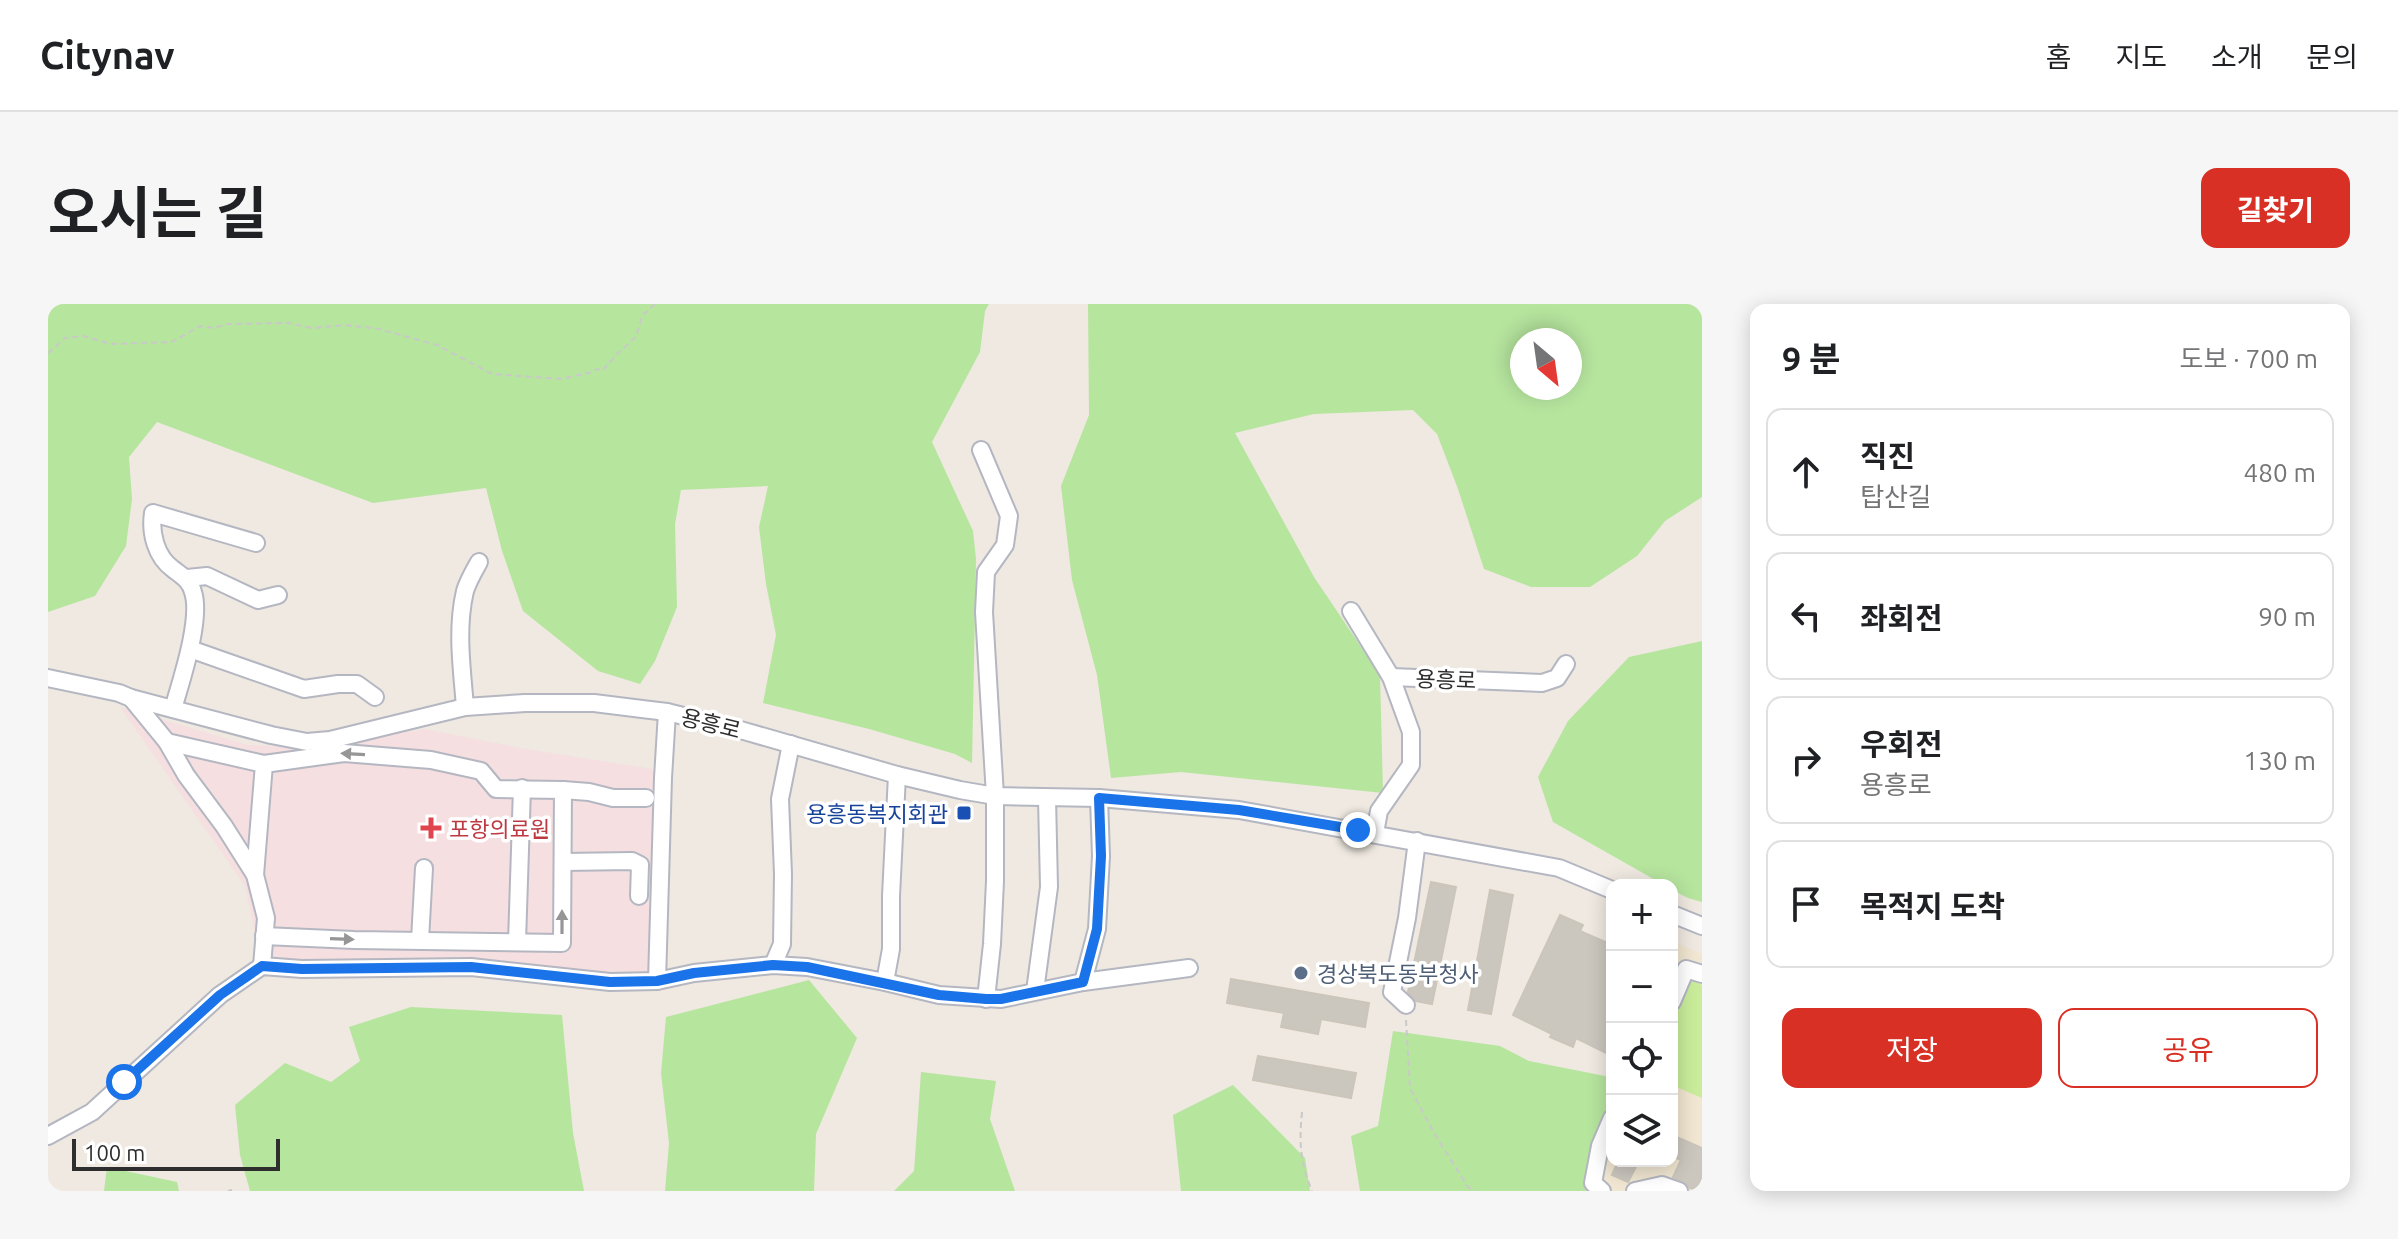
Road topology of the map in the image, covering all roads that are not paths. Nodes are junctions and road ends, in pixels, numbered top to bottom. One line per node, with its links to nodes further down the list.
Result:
1 (981, 450): 22 (street)
2 (256, 543): 4 (street)
3 (479, 562): 13 (street)
4 (187, 578): 5 (street); 7 (street)
5 (278, 595)
6 (1351, 611): 9 (street)
7 (190, 649): 11 (street); 14 (street)
8 (1566, 664): 9 (street, 용흥로)
9 (1391, 677): 26 (street, 용흥로)
10 (48, 678): 12 (street, 용흥로)
11 (375, 697)
12 (131, 698): 14 (street, 용흥로); 16 (street)
13 (465, 707): 14 (street, 용흥로); 15 (street, 용흥로)
14 (173, 709)
15 (667, 712): 17 (street, 용흥로); 43 (street)
16 (167, 742): 18 (street); 30 (street)
17 (791, 744): 19 (street, 용흥로); 38 (street)
18 (264, 764): 20 (street, one-way to 18); 30 (street)
19 (897, 775): 22 (street, 용흥로); 44 (street)
20 (522, 788): 21 (street); 37 (street)
21 (563, 790): 23 (street); 28 (street)
22 (995, 796): 24 (street, 용흥로); 48 (street)
23 (646, 798)
24 (1047, 798): 25 (street, 용흥로); 47 (street)
25 (1099, 798): 26 (street, 용흥로); 45 (street)
26 (1375, 833): 27 (street, 용흥로)
27 (1417, 841): 31 (street, 용흥로); 49 (street)
28 (563, 862): 32 (street); 37 (street, one-way to 28)
29 (424, 868): 36 (street)
30 (255, 875): 35 (street)
31 (1606, 888)
32 (639, 896)
33 (1678, 916): 34 (street)
34 (1702, 926)
35 (264, 936): 36 (street, one-way to 36); 39 (street)
36 (420, 940): 37 (street)
37 (511, 942): 41 (street)
38 (773, 965): 43 (street); 44 (street)
39 (262, 966): 41 (street); 51 (street)
40 (1189, 968): 45 (street)
41 (496, 970): 43 (street)
42 (1702, 974): 46 (street)
43 (657, 981)
44 (885, 982): 48 (street)
45 (1083, 982): 47 (street)
46 (1678, 988)
47 (1035, 991): 48 (street)
48 (986, 999)
49 (1406, 1005)
50 (1606, 1132): 52 (street)
51 (48, 1136)
52 (1602, 1191)
53 (1635, 1191): 54 (street)
54 (1679, 1191)

